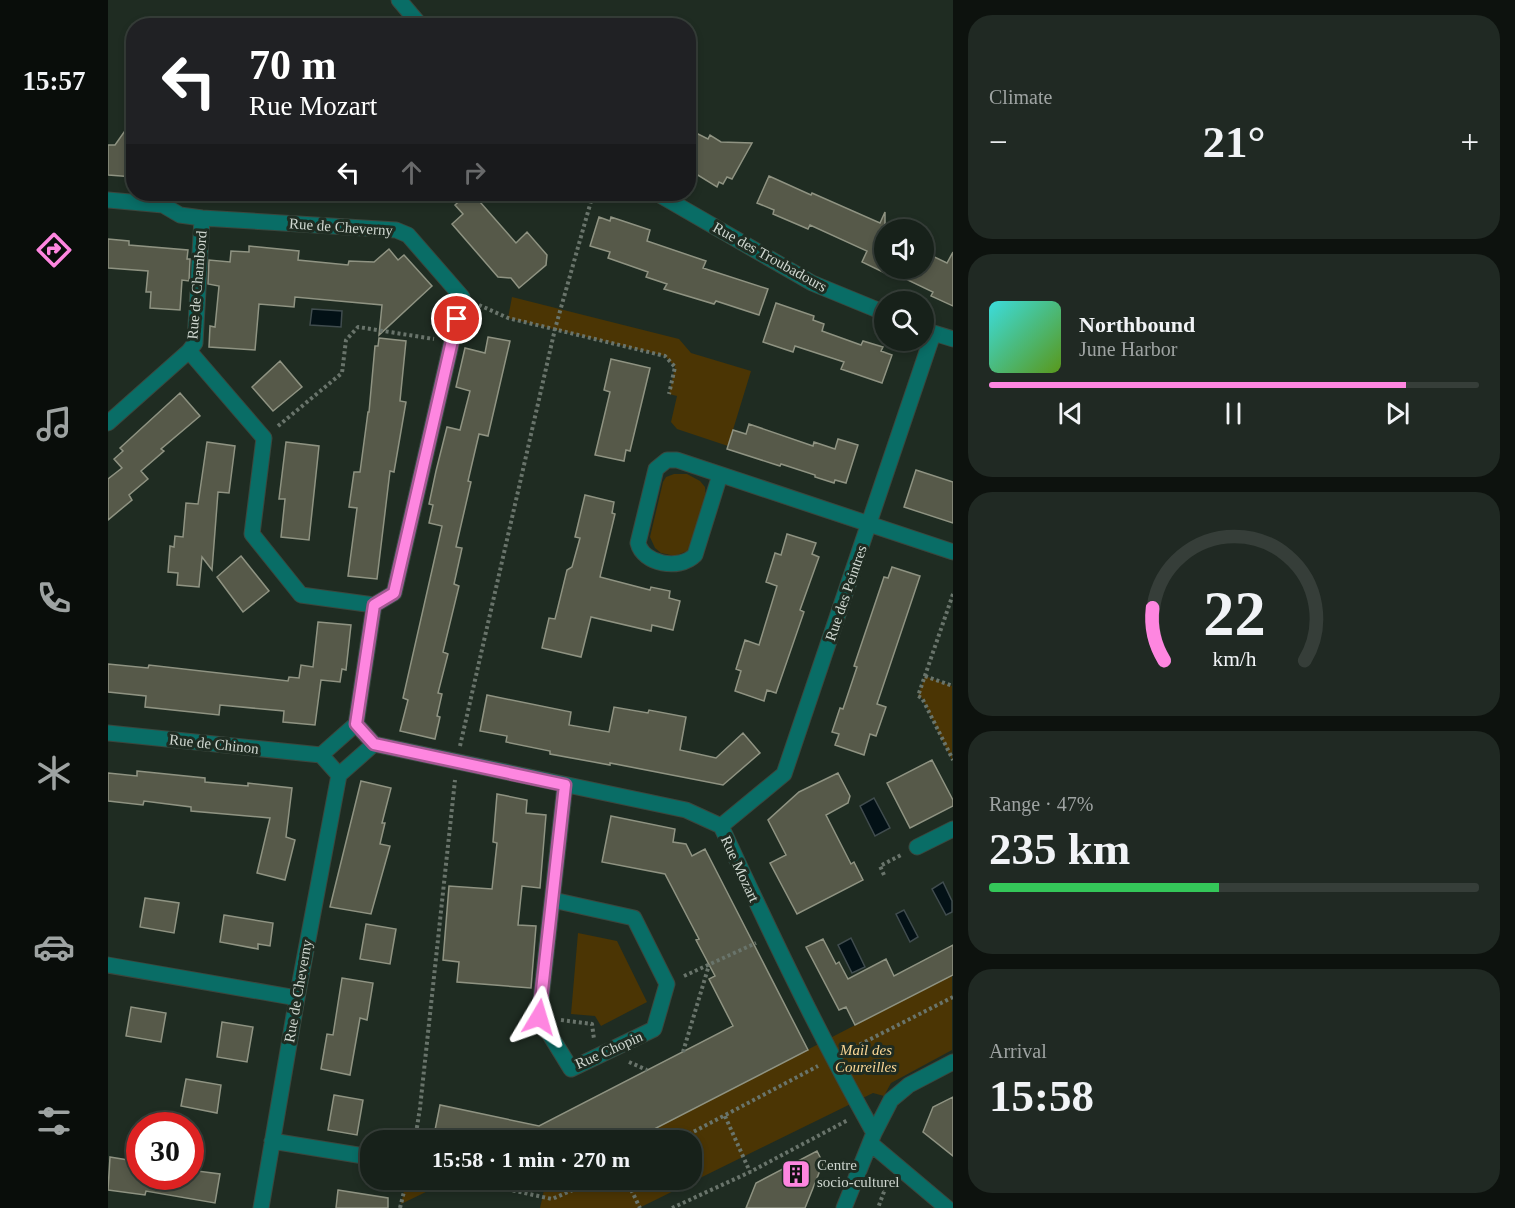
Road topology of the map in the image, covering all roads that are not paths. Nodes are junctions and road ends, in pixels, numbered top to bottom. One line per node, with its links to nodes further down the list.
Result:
1 (399, 0): 2 (street)
2 (414, 18)
3 (108, 200): 5 (street, Rue de Cheverny)
4 (670, 201): 6 (street, Rue des Troubadours)
5 (202, 218): 9 (street, Rue de Chambord); 15 (street, Rue de Cheverny)
6 (874, 308)
7 (934, 334): 8 (street)
8 (952, 339)
9 (189, 351): 11 (street, Rue de Chambord); 15 (street)
10 (923, 351): 13 (street, Rue des Peintres)
11 (108, 423)
12 (720, 475): 12 (street); 13 (street)
13 (869, 526): 14 (street); 22 (street, Rue des Peintres)
14 (952, 552)
15 (374, 605): 16 (street)
16 (356, 724): 18 (street); 19 (street)
17 (108, 733): 19 (street, Rue de Chinon)
18 (374, 744): 20 (street); 21 (street, Rue Mozart)
19 (321, 755): 20 (street)
20 (339, 775): 27 (street, Rue de Cheverny)
21 (565, 785): 22 (street, Rue Mozart); 25 (street, Rue Chopin)
22 (721, 826): 29 (street, Rue Mozart)
23 (952, 830): 24 (street)
24 (917, 847)
25 (553, 900): 25 (street, Rue Chopin)
26 (108, 965): 27 (street)
27 (297, 999): 30 (street, Rue de Cheverny)
28 (952, 1062): 29 (street)
29 (872, 1138): 33 (street); 34 (street)
30 (272, 1141): 31 (street); 32 (street, Rue de Cheverny)
31 (360, 1155)
32 (261, 1208)
33 (844, 1208)
34 (947, 1208)

